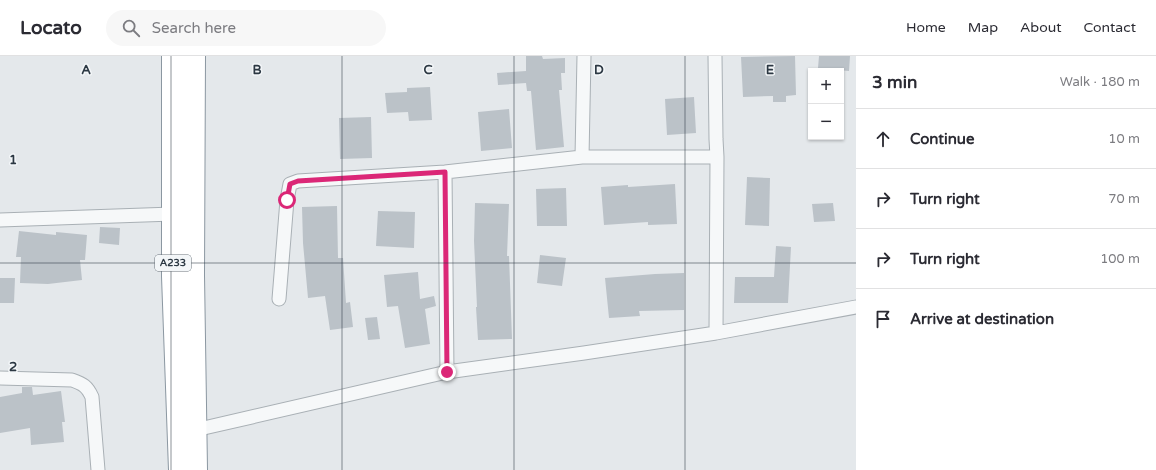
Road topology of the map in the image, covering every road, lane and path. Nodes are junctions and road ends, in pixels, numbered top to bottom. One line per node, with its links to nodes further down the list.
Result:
1 (173, 56): 8 (highway, A233)
2 (194, 56): 15 (highway, A233)
3 (584, 56): 5 (street)
4 (715, 56): 6 (street)
5 (582, 157): 6 (street); 7 (street)
6 (717, 157): 12 (street)
7 (445, 172): 10 (street); 13 (street)
8 (173, 214): 9 (street); 17 (highway, A233)
9 (0, 220)
10 (280, 299)
11 (856, 308): 12 (street)
12 (716, 333): 13 (street)
13 (447, 372): 15 (street)
14 (0, 378): 16 (street)
15 (195, 430): 18 (highway, A233)
16 (98, 470)
17 (180, 470)
18 (196, 470)

